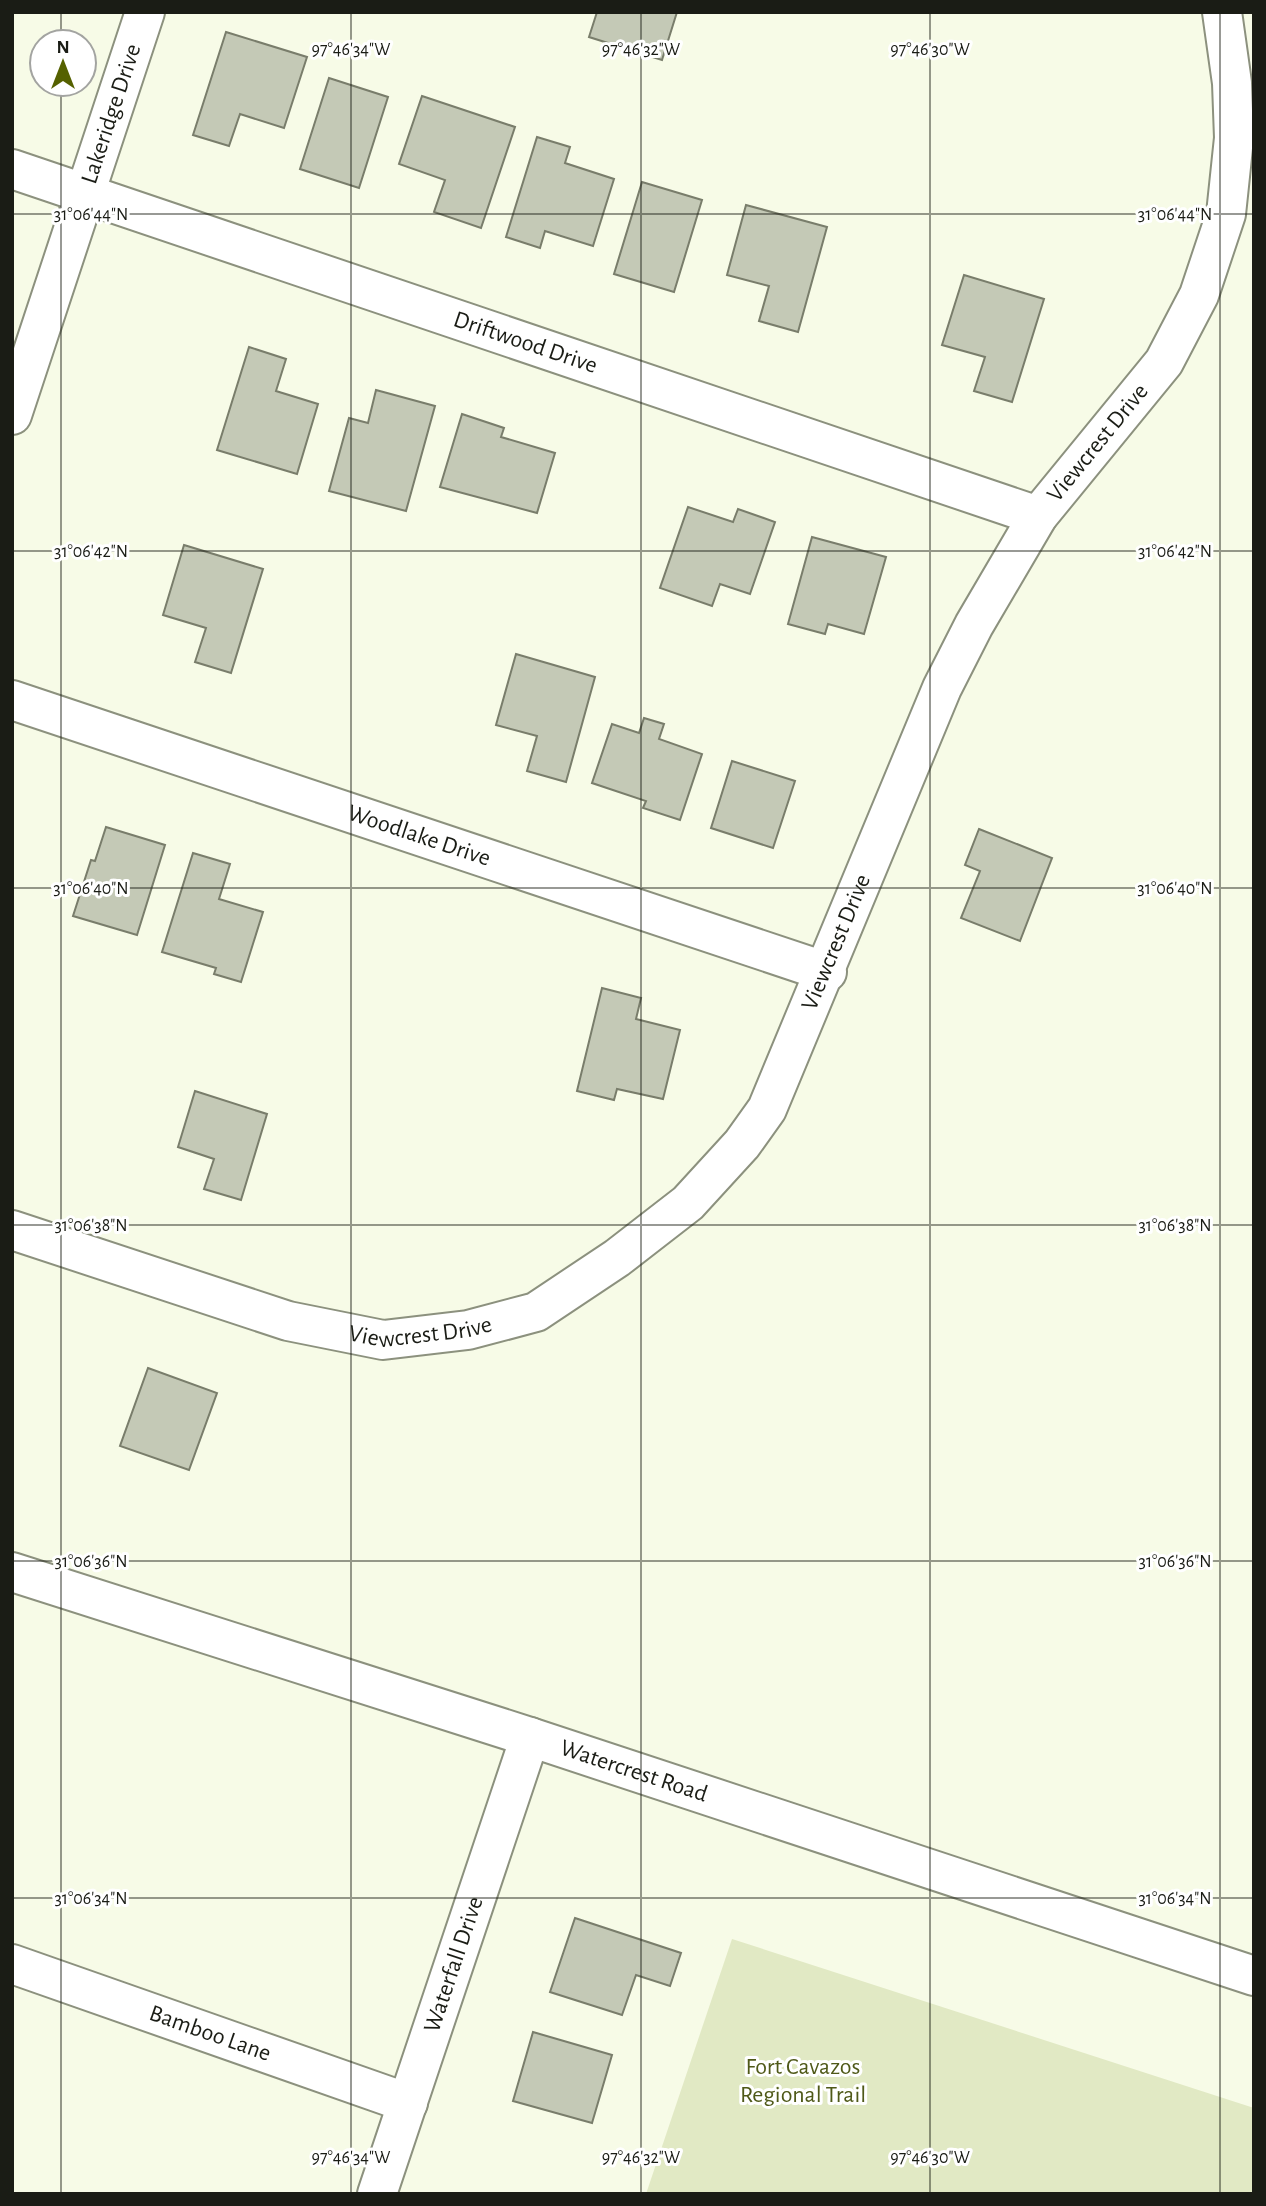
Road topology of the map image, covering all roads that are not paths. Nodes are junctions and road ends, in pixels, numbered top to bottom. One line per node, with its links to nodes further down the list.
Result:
1 (145, 12): 4 (street, Lakeridge Drive)
2 (1222, 12): 6 (street, Viewcrest Drive)
3 (12, 169): 4 (street, Driftwood Drive)
4 (84, 192): 5 (street, Lakeridge Drive); 6 (street, Driftwood Drive)
5 (12, 415)
6 (1038, 516): 8 (street, Viewcrest Drive)
7 (12, 700): 8 (street, Woodlake Drive)
8 (827, 972): 9 (street, Viewcrest Drive)
9 (12, 1230)
10 (12, 1572): 11 (street, Watercrest Road)
11 (530, 1737): 13 (street, Watercrest Road); 14 (street, Waterfall Drive)
12 (12, 1964): 14 (street, Bamboo Lane)
13 (1254, 1976)
14 (408, 2103): 15 (street, Waterfall Drive)
15 (377, 2194)

